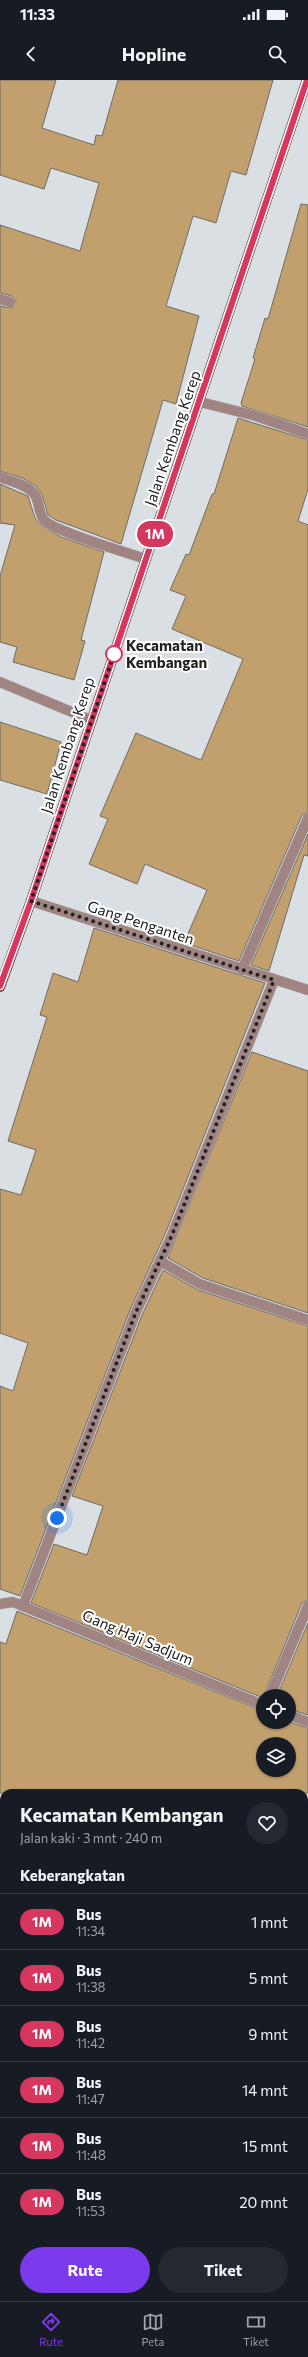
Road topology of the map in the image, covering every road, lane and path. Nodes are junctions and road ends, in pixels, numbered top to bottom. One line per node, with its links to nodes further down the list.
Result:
1 (307, 80): 2 (main road, Jalan Kembang Kerep)
2 (200, 402): 3 (street); 5 (main road, Jalan Kembang Kerep)
3 (308, 434)
4 (0, 477): 5 (street)
5 (146, 559): 7 (main road, Jalan Kembang Kerep)
6 (0, 682): 7 (street)
7 (92, 720): 9 (main road, Jalan Kembang Kerep)
8 (308, 818): 10 (street)
9 (31, 901): 10 (street, Gang Penganten); 12 (main road, Jalan Kembang Kerep)
10 (242, 970): 11 (street, Gang Penganten)
11 (274, 980): 13 (street, Gang Penganten); 14 (street)
12 (0, 987)
13 (308, 990)
14 (160, 1261): 15 (street); 17 (street)
15 (308, 1320)
16 (0, 1604): 17 (street, Gang Haji Sadjum)
17 (23, 1606): 20 (street, Gang Haji Sadjum)
18 (308, 1606): 19 (street)
19 (273, 1689)
20 (256, 1702)
21 (296, 1718): 22 (street)
22 (308, 1722)

